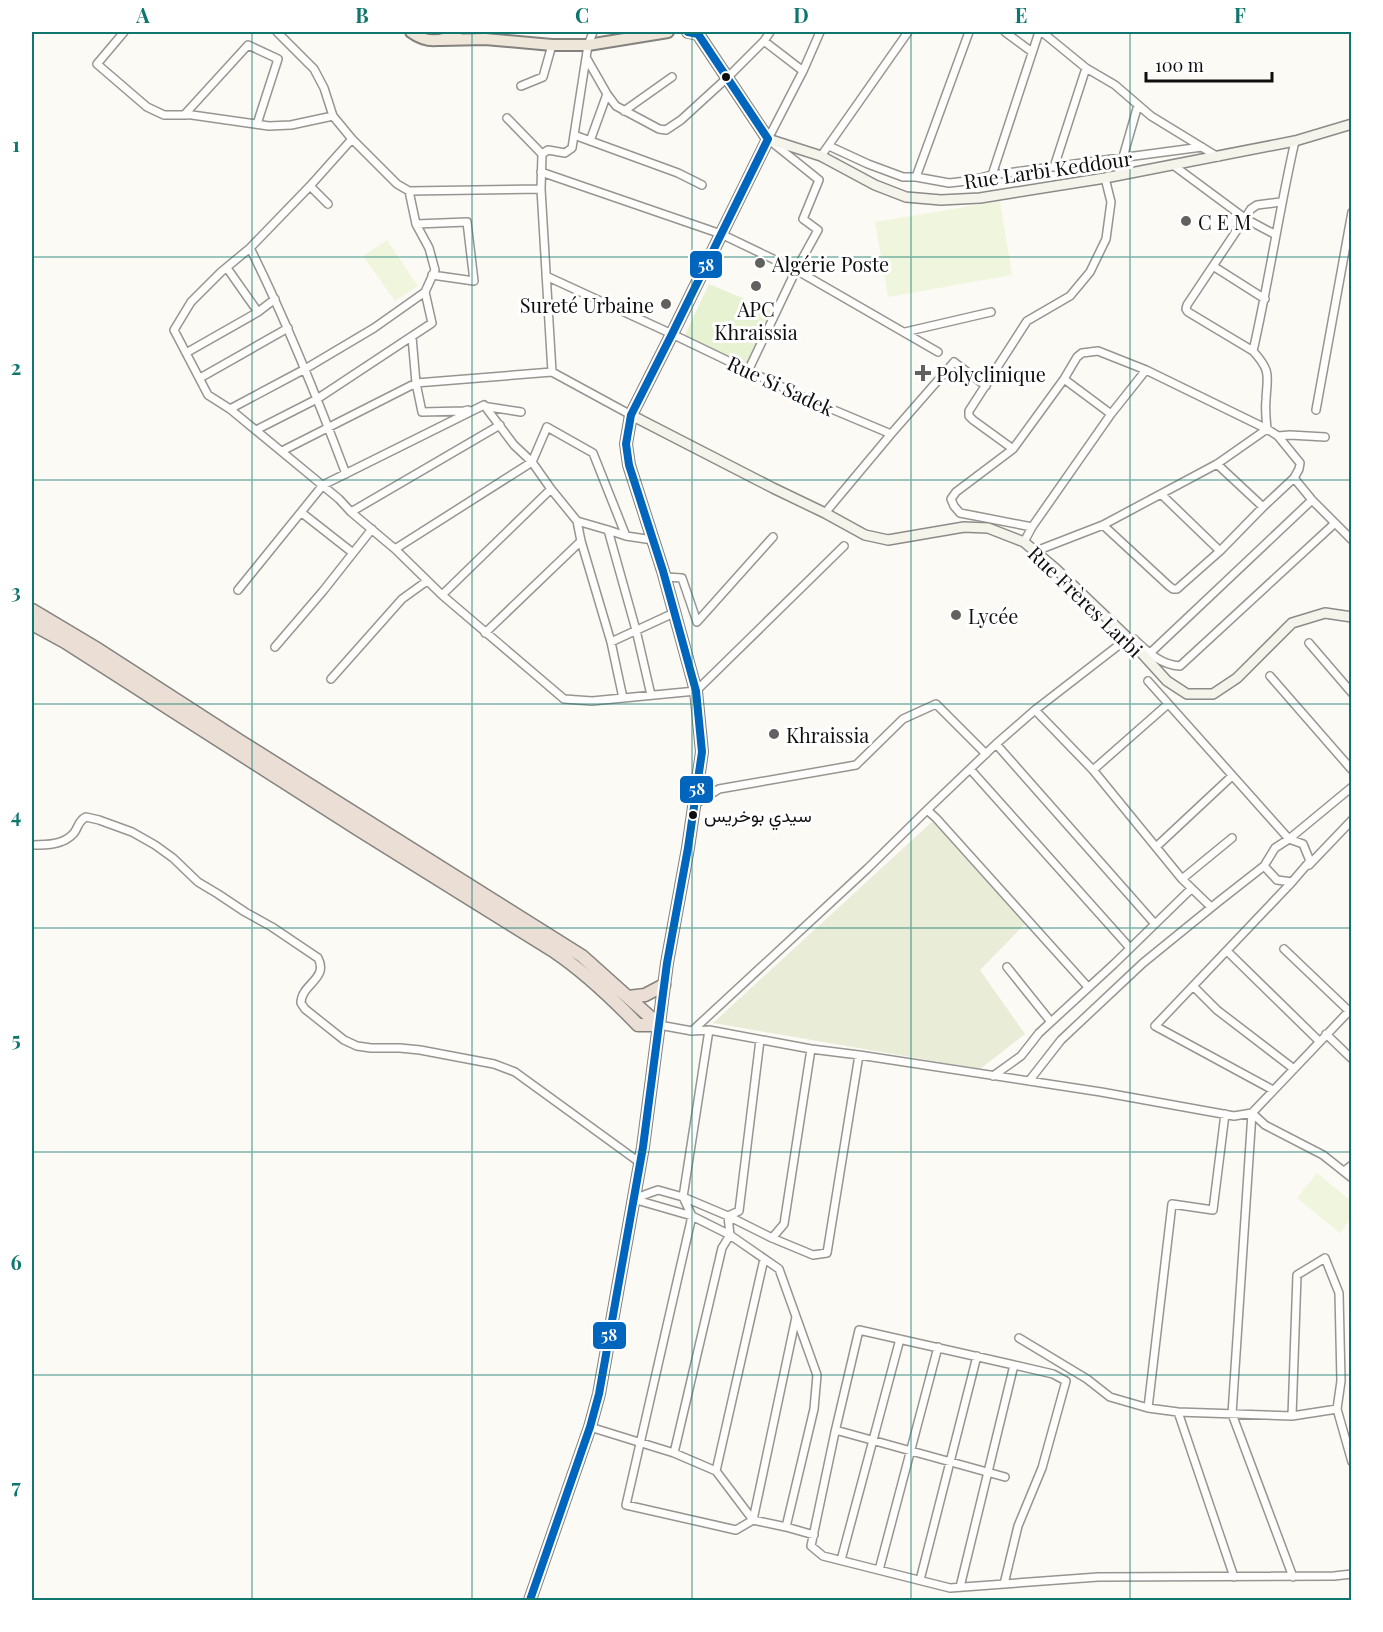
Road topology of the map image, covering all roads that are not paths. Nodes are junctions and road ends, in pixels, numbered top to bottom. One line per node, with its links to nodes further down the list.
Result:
1 (124, 32): 29 (street)
2 (277, 32): 30 (street)
3 (411, 32): 15 (main road)
4 (457, 32): 15 (main road)
5 (593, 32): 18 (street)
6 (668, 32): 18 (main road)
7 (688, 32): 24 (main road)
8 (770, 32): 16 (street)
9 (819, 32): 22 (street)
10 (908, 32): 39 (street)
11 (969, 32): 49 (street)
12 (1005, 32): 19 (street)
13 (1041, 32): 19 (street); 21 (street)
14 (482, 35): 15 (main road); 17 (main road)
15 (441, 40)
16 (764, 41): 22 (street); 24 (street)
17 (552, 45): 18 (main road); 25 (street)
18 (588, 45): 20 (street)
19 (1032, 52): 48 (street)
20 (587, 59): 26 (street); 34 (street)
21 (1086, 68): 27 (street); 46 (street)
22 (803, 71): 36 (street)
23 (672, 77): 28 (street)
24 (727, 78): 28 (street); 36 (main road)
25 (521, 86)
26 (607, 94): 28 (street); 37 (street)
27 (1138, 105): 40 (street); 44 (street)
28 (624, 111)
29 (188, 114): 32 (street); 32 (street)
30 (333, 116): 32 (street); 35 (street)
31 (507, 118): 41 (street)
32 (257, 124)
33 (1352, 124): 38 (main road)
34 (574, 135): 37 (street); 41 (street)
35 (352, 139): 52 (street); 54 (street)
36 (768, 139): 42 (main road); 60 (main road); 65 (street)
37 (590, 141): 51 (street)
38 (1295, 141): 43 (main road); 55 (street)
39 (829, 146): 42 (street); 49 (street, Rue Larbi Keddour)
40 (1202, 147): 43 (street); 44 (street, Rue Larbi Keddour)
41 (542, 154): 47 (street)
42 (821, 156): 50 (main road)
43 (1218, 156): 45 (main road)
44 (1123, 157): 46 (street, Rue Larbi Keddour)
45 (1173, 165): 50 (main road); 58 (street)
46 (1054, 166): 48 (street, Rue Larbi Keddour)
47 (542, 172): 53 (street); 60 (street)
48 (992, 175): 49 (street, Rue Larbi Keddour)
49 (916, 177)
50 (1105, 178): 87 (street)
51 (702, 185)
52 (310, 186): 56 (street); 62 (street)
53 (541, 189): 54 (street); 67 (street)
54 (409, 192): 59 (street)
55 (1281, 202): 58 (street); 61 (street)
56 (328, 204)
57 (1352, 212): 91 (street)
58 (1246, 219): 61 (street); 63 (street)
59 (416, 224): 66 (street); 66 (street)
60 (721, 234): 65 (street); 75 (main road)
61 (1276, 235): 70 (street)
62 (250, 248): 64 (street); 69 (street)
63 (1213, 266): 70 (street); 77 (street)
64 (227, 268): 71 (street); 79 (street)
65 (796, 270): 74 (street); 82 (street)
66 (432, 275): 68 (street)
67 (546, 276): 75 (street, Rue Si Sadek); 83 (street)
68 (425, 292): 76 (street); 80 (street)
69 (275, 299): 71 (street); 73 (street)
70 (1265, 299): 77 (street)
71 (258, 312): 79 (street)
72 (991, 312): 74 (street)
73 (288, 328): 80 (street); 84 (street)
74 (905, 332): 78 (street)
75 (672, 334): 82 (street, Rue Si Sadek); 94 (main road)
76 (412, 338): 86 (street); 88 (street)
77 (1253, 351): 97 (street)
78 (938, 352)
79 (186, 353): 84 (street)
80 (305, 369): 88 (street); 90 (street)
81 (1146, 370): 85 (street); 93 (street); 97 (street)
82 (748, 371): 99 (street, Rue Si Sadek)
83 (552, 372): 86 (street); 94 (street)
84 (200, 378): 90 (street)
85 (1064, 379): 93 (street); 102 (street)
86 (416, 383): 89 (street); 96 (street)
87 (986, 386): 99 (street); 102 (street)
88 (317, 399): 96 (street); 98 (street)
89 (484, 405): 92 (street); 95 (street); 106 (street)
90 (231, 409): 98 (street)
91 (1316, 410)
92 (521, 412)
93 (1112, 414): 119 (street)
94 (631, 415): 115 (main road, Rue Frères Larbi); 124 (main road)
95 (500, 425): 104 (street); 113 (street)
96 (328, 428): 103 (street); 106 (street)
97 (1267, 429): 100 (street); 105 (street)
98 (256, 430): 103 (street)
99 (891, 434): 115 (street)
100 (1278, 436): 101 (street); 107 (street)
101 (1325, 437)
102 (1013, 449): 119 (street)
103 (282, 452): 108 (street)
104 (532, 462): 109 (street); 122 (street); 129 (street)
105 (1217, 464): 110 (street); 112 (street)
106 (346, 474): 108 (street)
107 (1294, 478): 111 (street); 112 (street)
108 (323, 485): 113 (street); 114 (street)
109 (551, 489): 116 (street); 136 (street)
110 (1161, 494): 118 (street); 131 (street)
111 (1312, 500): 117 (street); 148 (street)
112 (1263, 507): 131 (street)
113 (351, 512): 120 (street)
114 (302, 513): 132 (street); 135 (street)
115 (825, 513): 127 (main road, Rue Frères Larbi)
116 (577, 521): 121 (street); 126 (street)
117 (1334, 524): 125 (street); 148 (street)
118 (1103, 525): 130 (street); 131 (street)
119 (1032, 527): 127 (street)
120 (372, 530): 129 (street); 132 (street)
121 (608, 530): 122 (street); 142 (street)
122 (626, 536): 124 (street)
123 (773, 537): 133 (street)
124 (653, 540): 133 (main road)
125 (1352, 540)
126 (581, 541): 143 (street); 145 (street)
127 (1024, 542): 130 (main road, Rue Frères Larbi)
128 (844, 546): 152 (street)
129 (395, 549): 134 (street)
130 (1036, 551): 141 (main road, Rue Frères Larbi)
131 (1220, 551)
132 (353, 553): 147 (street)
133 (665, 577): 138 (main road)
134 (427, 580): 136 (street); 150 (street)
135 (238, 590)
136 (442, 595): 143 (street)
137 (32, 610): 185 (highway)
138 (676, 612): 142 (street); 152 (main road)
139 (1352, 617): 148 (main road, Rue Frères Larbi)
140 (32, 624): 188 (highway)
141 (1118, 629): 144 (main road, Rue Frères Larbi); 148 (street)
142 (636, 630): 145 (street); 154 (street)
143 (485, 633): 155 (street)
144 (1128, 638): 148 (main road, Rue Frères Larbi); 157 (street)
145 (611, 642): 155 (street)
146 (1309, 643): 153 (street)
147 (275, 648)
148 (1148, 656)
149 (1270, 676): 162 (street)
150 (331, 680)
151 (1148, 681): 156 (street)
152 (696, 691): 154 (street); 165 (main road)
153 (1352, 693)
154 (651, 695): 155 (street)
155 (623, 698)
156 (1168, 704): 161 (street); 163 (street)
157 (1035, 710): 158 (street); 161 (street)
158 (996, 744): 159 (street); 177 (street)
159 (986, 754): 160 (street); 165 (street)
160 (970, 769): 166 (street); 178 (street)
161 (1093, 770): 171 (street)
162 (1352, 770)
163 (1232, 776): 169 (street); 171 (street)
164 (1352, 787): 169 (street)
165 (694, 805): 182 (main road)
166 (927, 810): 184 (street); 190 (street)
167 (1352, 820): 174 (street)
168 (1232, 838): 173 (street)
169 (1289, 840): 172 (street); 174 (street)
170 (32, 845): 203 (street)
171 (1156, 847): 173 (street)
172 (1264, 866): 174 (street); 176 (street)
173 (1182, 879): 175 (street)
174 (1292, 882): 180 (street)
175 (1191, 889): 176 (street); 177 (street)
176 (1211, 907): 199 (street)
177 (1155, 924): 178 (street)
178 (1130, 948): 184 (street)
179 (1284, 949): 186 (street)
180 (1227, 951): 183 (street); 193 (street)
181 (1007, 967): 187 (street)
182 (664, 985): 185 (highway); 188 (main road)
183 (1193, 986): 197 (street); 200 (street)
184 (1088, 987): 187 (street)
185 (628, 997): 188 (highway)
186 (1350, 1012): 191 (street)
187 (1051, 1022): 198 (street)
188 (659, 1025): 190 (street); 203 (main road)
189 (709, 1030): 190 (street); 192 (street); 207 (street)
190 (692, 1031)
191 (1326, 1034): 193 (street); 196 (street)
192 (760, 1040): 194 (street); 210 (street)
193 (1320, 1041): 197 (street)
194 (811, 1049): 195 (street); 212 (street)
195 (859, 1055): 198 (street); 212 (street)
196 (1352, 1059)
197 (1294, 1069): 200 (street)
198 (993, 1076): 199 (street)
199 (1029, 1081): 202 (street)
200 (1274, 1090): 201 (street)
201 (1252, 1113): 202 (street); 205 (street); 223 (street)
202 (1224, 1114): 220 (street)
203 (639, 1162): 208 (main road)
204 (1352, 1165): 205 (street)
205 (1344, 1171): 206 (street)
206 (1352, 1178)
207 (683, 1197): 208 (street); 209 (street); 210 (street)
208 (633, 1199): 209 (street); 225 (main road)
209 (692, 1216): 211 (street); 228 (street)
210 (728, 1216): 211 (street); 212 (street)
211 (730, 1235): 213 (street); 230 (street)
212 (772, 1238)
213 (764, 1259): 214 (street); 233 (street)
214 (796, 1317): 236 (street); 237 (street)
215 (1019, 1338): 220 (street)
216 (900, 1339): 217 (street); 226 (street); 227 (street)
217 (938, 1347): 218 (street); 229 (street)
218 (978, 1356): 219 (street); 231 (street)
219 (1014, 1365): 234 (street); 245 (street)
220 (1148, 1408): 222 (street)
221 (1337, 1409): 224 (street); 224 (street); 232 (street)
222 (1178, 1412): 223 (street); 243 (street)
223 (1232, 1414): 224 (street); 242 (street)
224 (1292, 1416)
225 (590, 1427): 228 (street); 247 (main road)
226 (835, 1432): 227 (street); 238 (street)
227 (873, 1440): 229 (street); 239 (street)
228 (641, 1444): 230 (street); 236 (street)
229 (910, 1451): 231 (street); 240 (street)
230 (674, 1453): 233 (street)
231 (950, 1462): 234 (street); 244 (street)
232 (1352, 1462)
233 (716, 1471): 236 (street)
234 (988, 1472): 235 (street); 246 (street)
235 (1005, 1477)
236 (753, 1520): 237 (street)
237 (786, 1527): 238 (street)
238 (814, 1535): 239 (street)
239 (841, 1560): 240 (street)
240 (879, 1570): 244 (street)
241 (1352, 1574): 242 (street)
242 (1293, 1576): 243 (street)
243 (1233, 1577): 245 (street)
244 (920, 1580): 246 (street)
245 (1004, 1584): 246 (street)
246 (960, 1587)
247 (530, 1600)

